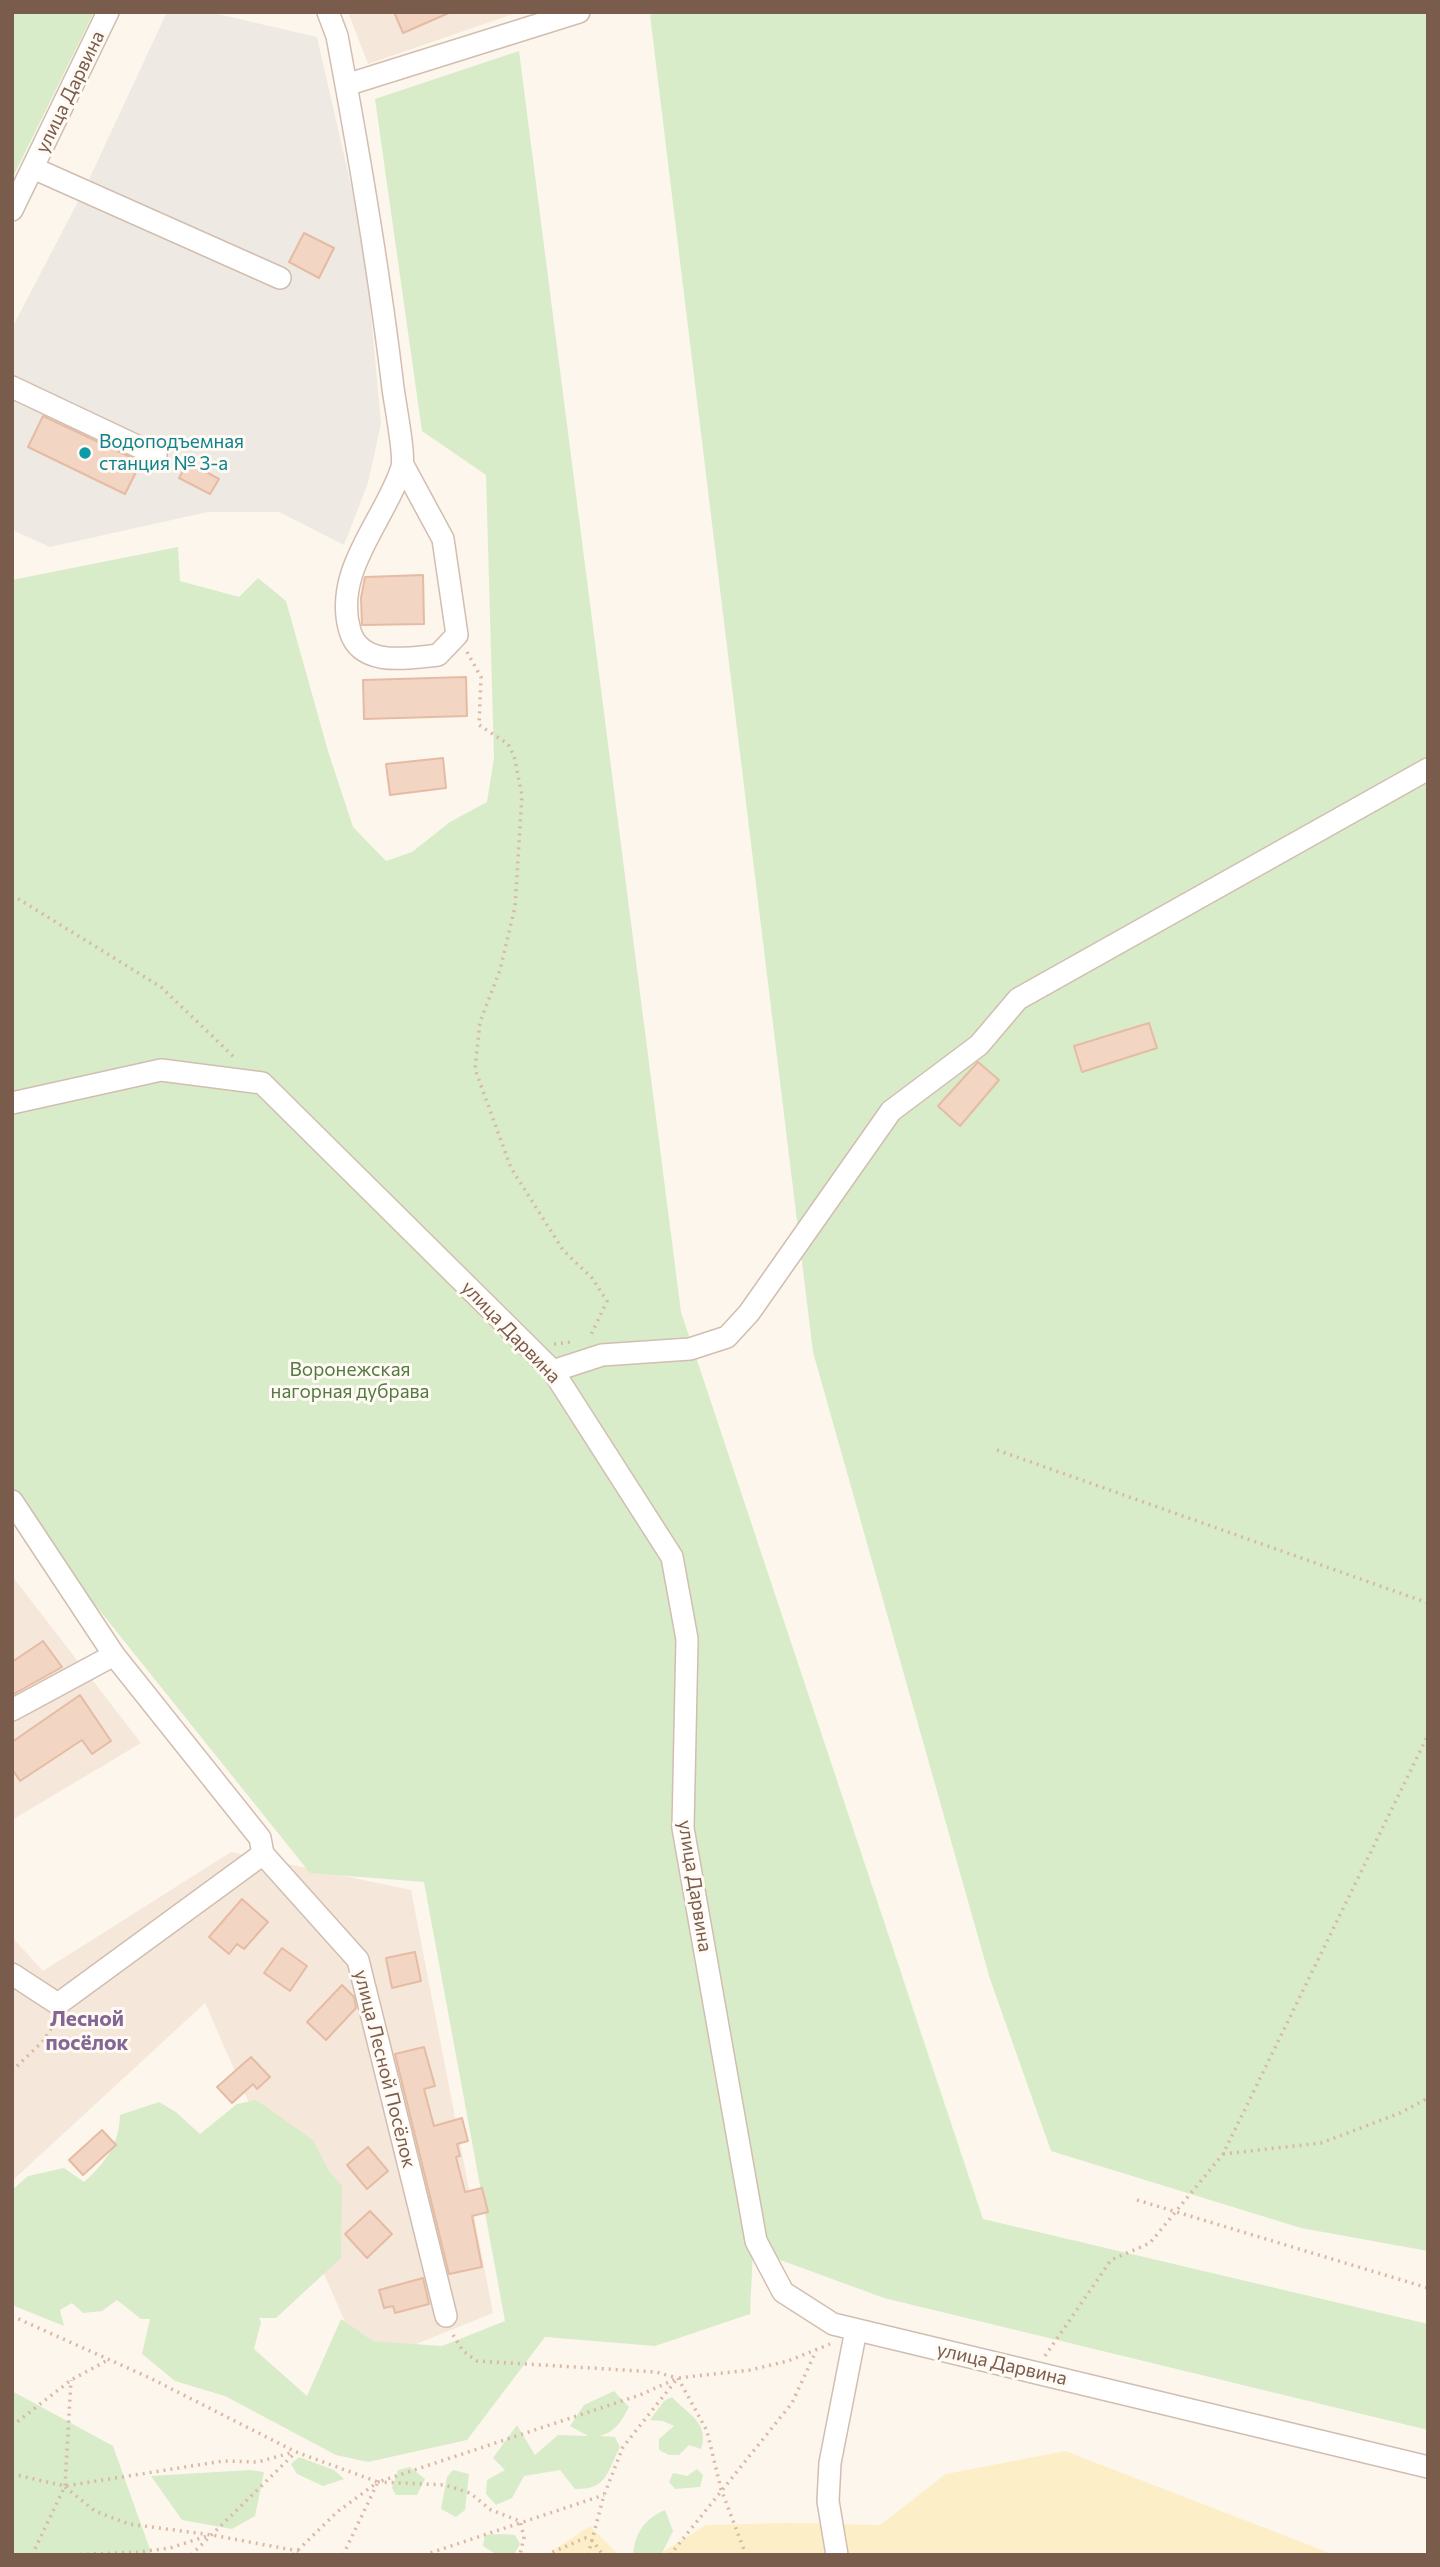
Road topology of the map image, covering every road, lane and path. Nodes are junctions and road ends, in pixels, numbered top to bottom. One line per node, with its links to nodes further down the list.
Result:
1 (108, 12): 5 (street, улица Дарвина)
2 (328, 12): 4 (street)
3 (579, 12): 4 (street)
4 (346, 85): 10 (street)
5 (33, 169): 6 (street, улица Дарвина); 7 (street)
6 (13, 205)
7 (279, 278)
8 (12, 387): 9 (street)
9 (156, 455)
10 (402, 465): 11 (street); 11 (street)
11 (457, 635): 16 (path)
12 (1428, 769): 19 (street)
13 (12, 895): 14 (path)
14 (262, 1083): 15 (street); 18 (street, улица Дарвина)
15 (12, 1103)
16 (588, 1341)
17 (574, 1342): 18 (path)
18 (527, 1346): 19 (street, улица Дарвина)
19 (553, 1371): 37 (street, улица Дарвина)
20 (997, 1450): 22 (path)
21 (12, 1501): 23 (street, улица Лесной Посёлок)
22 (1428, 1603)
23 (114, 1655): 24 (street); 26 (street, улица Лесной Посёлок)
24 (12, 1710)
25 (1428, 1735): 31 (path)
26 (263, 1854): 28 (street); 36 (street, улица Лесной Посёлок)
27 (12, 1974): 28 (street)
28 (58, 2004): 29 (path)
29 (12, 2071)
30 (1428, 2098): 31 (path)
31 (1223, 2154): 33 (path)
32 (1138, 2200): 33 (path)
33 (1177, 2211): 34 (path); 40 (path)
34 (1428, 2288)
35 (12, 2316): 39 (path)
36 (446, 2316): 41 (path)
37 (856, 2330): 38 (path); 40 (street, улица Дарвина); 68 (street)
38 (816, 2351): 41 (path); 49 (path)
39 (106, 2361): 42 (path); 44 (path)
40 (1035, 2371): 45 (street, улица Дарвина)
41 (678, 2378): 47 (path); 49 (path); 50 (path)
42 (71, 2380): 43 (path); 48 (path)
43 (12, 2426)
44 (296, 2452): 47 (path); 48 (path); 52 (path)
45 (1428, 2467)
46 (12, 2474): 48 (path)
47 (378, 2482): 51 (path); 54 (path); 60 (path)
48 (65, 2487): 52 (path); 55 (path)
49 (720, 2489): 66 (path); 67 (path)
50 (604, 2495): 51 (path); 53 (path)
51 (520, 2521): 61 (path); 62 (path)
52 (212, 2535): 54 (path); 56 (path); 57 (path)
53 (593, 2542): 63 (path); 64 (path); 65 (path)
54 (298, 2551): 58 (path); 59 (path)
55 (32, 2555)
56 (66, 2555)
57 (191, 2555)
58 (293, 2555)
59 (304, 2555)
60 (343, 2555)
61 (424, 2555)
62 (520, 2555)
63 (547, 2555)
64 (588, 2555)
65 (603, 2555)
66 (670, 2555)
67 (746, 2555)
68 (837, 2555)

